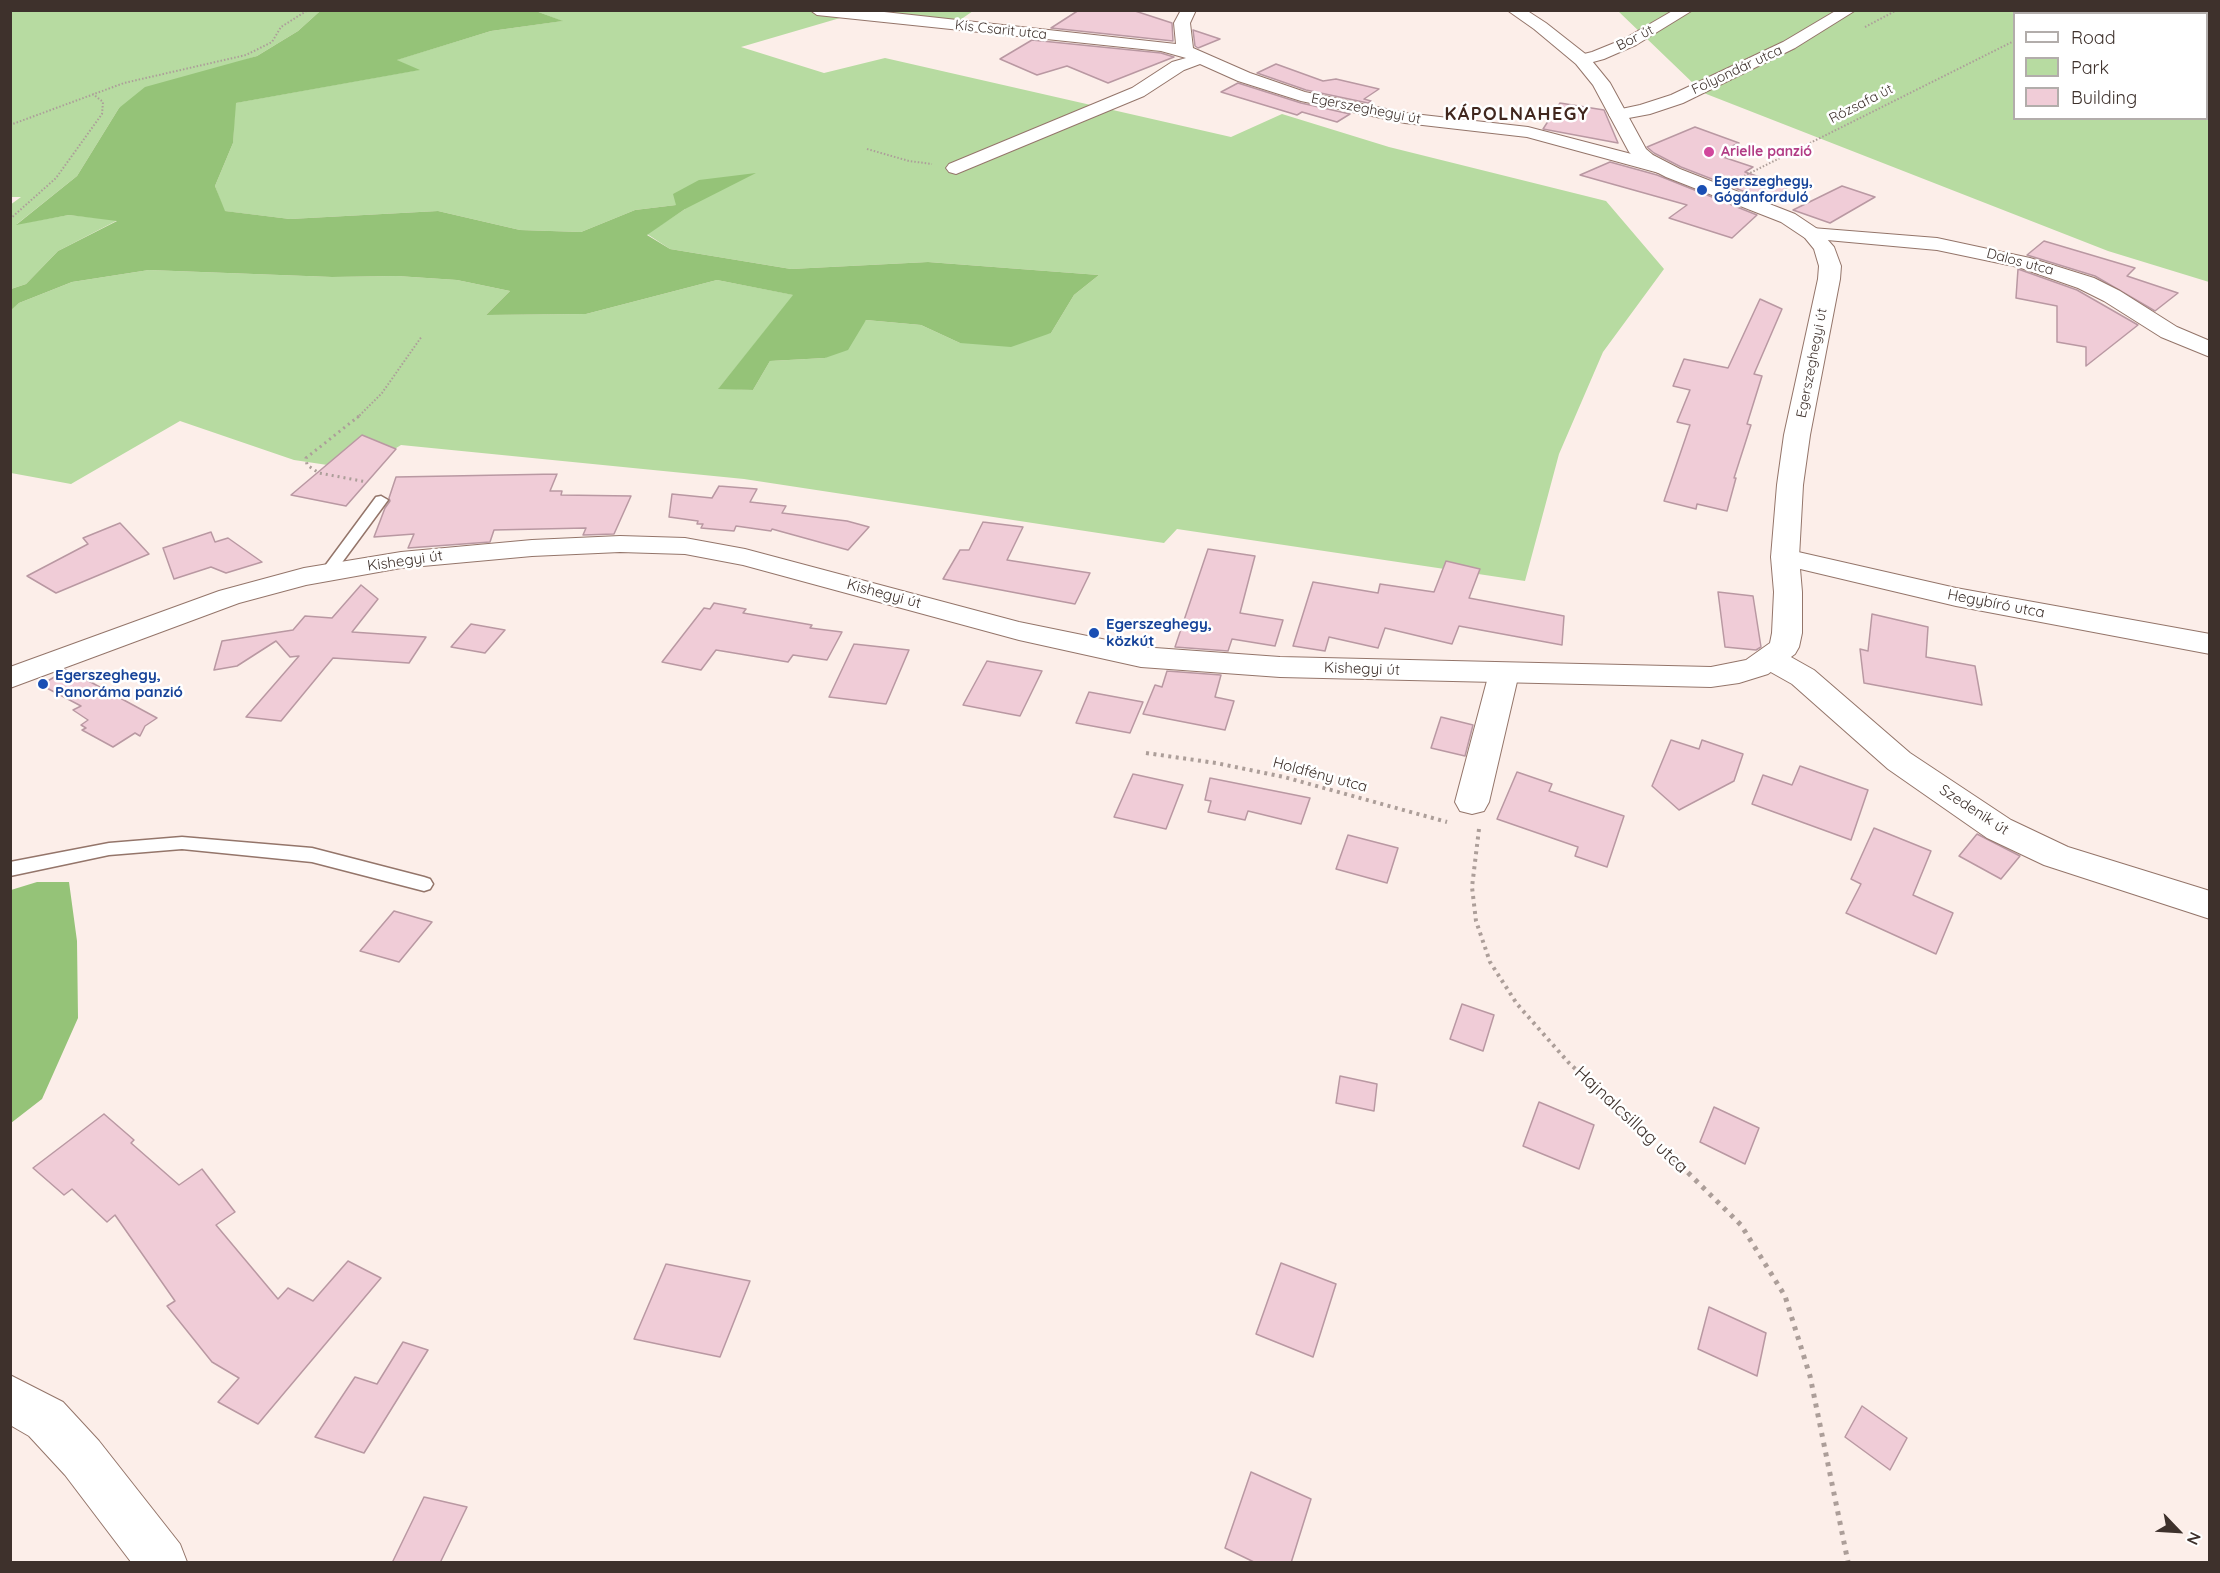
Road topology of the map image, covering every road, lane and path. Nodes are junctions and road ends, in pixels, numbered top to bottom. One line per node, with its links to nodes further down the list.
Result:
1 (308, 10): 10 (path)
2 (817, 10): 8 (street, Kis Csarit utca)
3 (1189, 10): 8 (street)
4 (1514, 10): 9 (street, Egerszeghegyi út)
5 (1686, 10): 9 (street, Bor út)
6 (1849, 10): 11 (street, Folyondár utca)
7 (2013, 41): 16 (path, Rózsafa út)
8 (1193, 55): 14 (street, Egerszeghegyi út); 15 (street)
9 (1582, 60): 11 (street, Egerszeghegyi út)
10 (93, 93): 12 (path); 17 (path)
11 (1618, 115): 14 (street, Egerszeghegyi út)
12 (10, 125)
13 (867, 149): 15 (path)
14 (1659, 166): 16 (street, Egerszeghegyi út)
15 (956, 168)
16 (1719, 190): 18 (street, Egerszeghegyi út)
17 (10, 219)
18 (1812, 234): 20 (street, Dalos utca); 22 (street, Egerszeghegyi út)
19 (422, 336): 21 (path)
20 (2210, 350)
21 (381, 500): 23 (lane)
22 (1785, 556): 24 (street, Hegybíró utca); 25 (street, Egerszeghegyi út)
23 (327, 573): 26 (street, Kishegyi út); 27 (street, Kishegyi út)
24 (2210, 644)
25 (1771, 658): 26 (street, Kishegyi út); 32 (street, Szedenik út)
26 (1504, 673): 29 (street)
27 (10, 678)
28 (1146, 753): 29 (path, Holdfény utca)
29 (1472, 802): 35 (path, Hajnalcsillag utca)
30 (10, 869): 31 (lane)
31 (424, 884)
32 (2210, 905)
33 (10, 1398): 34 (street)
34 (162, 1563)
35 (1848, 1563)

